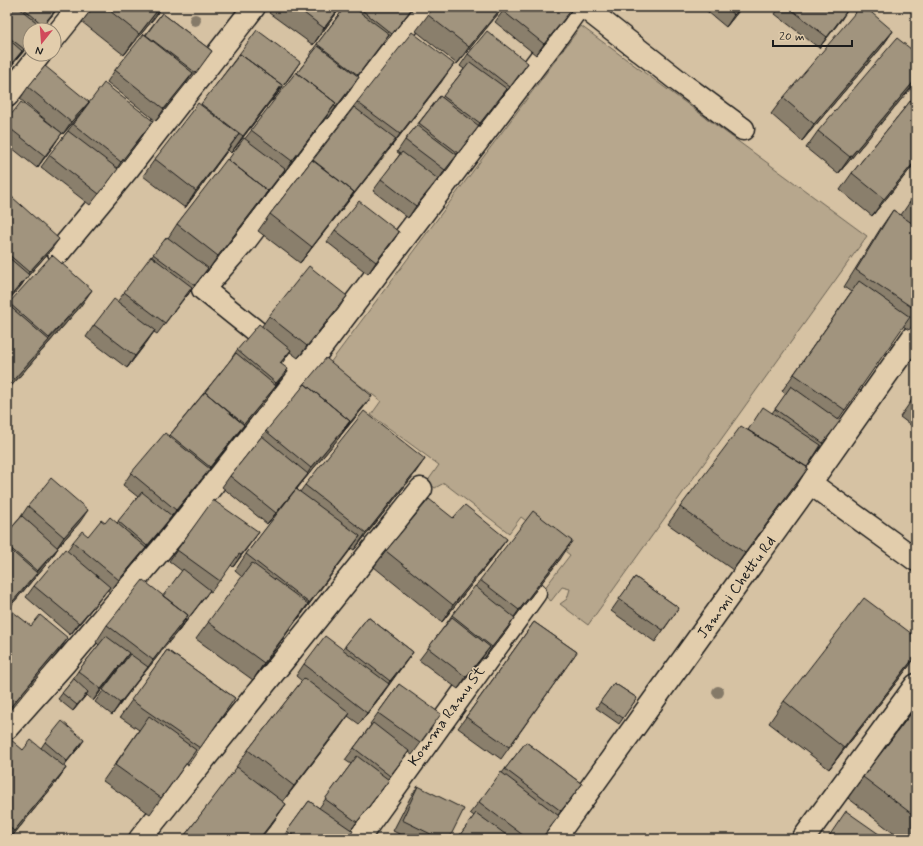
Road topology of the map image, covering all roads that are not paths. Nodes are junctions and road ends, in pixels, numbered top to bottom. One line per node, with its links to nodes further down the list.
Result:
1 (79, 7): 6 (street)
2 (254, 7): 10 (street)
3 (422, 7): 12 (street)
4 (578, 7): 12 (street)
5 (584, 7): 9 (street)
6 (62, 28)
7 (34, 62): 8 (street)
8 (7, 96)
9 (743, 129)
10 (59, 252)
11 (916, 333): 13 (street, Jammi Chettu Rd)
12 (304, 370): 18 (street)
13 (810, 483): 15 (street); 21 (street, Jammi Chettu Rd)
14 (421, 489): 19 (street)
15 (916, 560)
16 (535, 593): 20 (street, Komma Ramu St)
17 (916, 685): 22 (street)
18 (7, 728)
19 (140, 839)
20 (358, 839)
21 (554, 839)
22 (803, 839)

